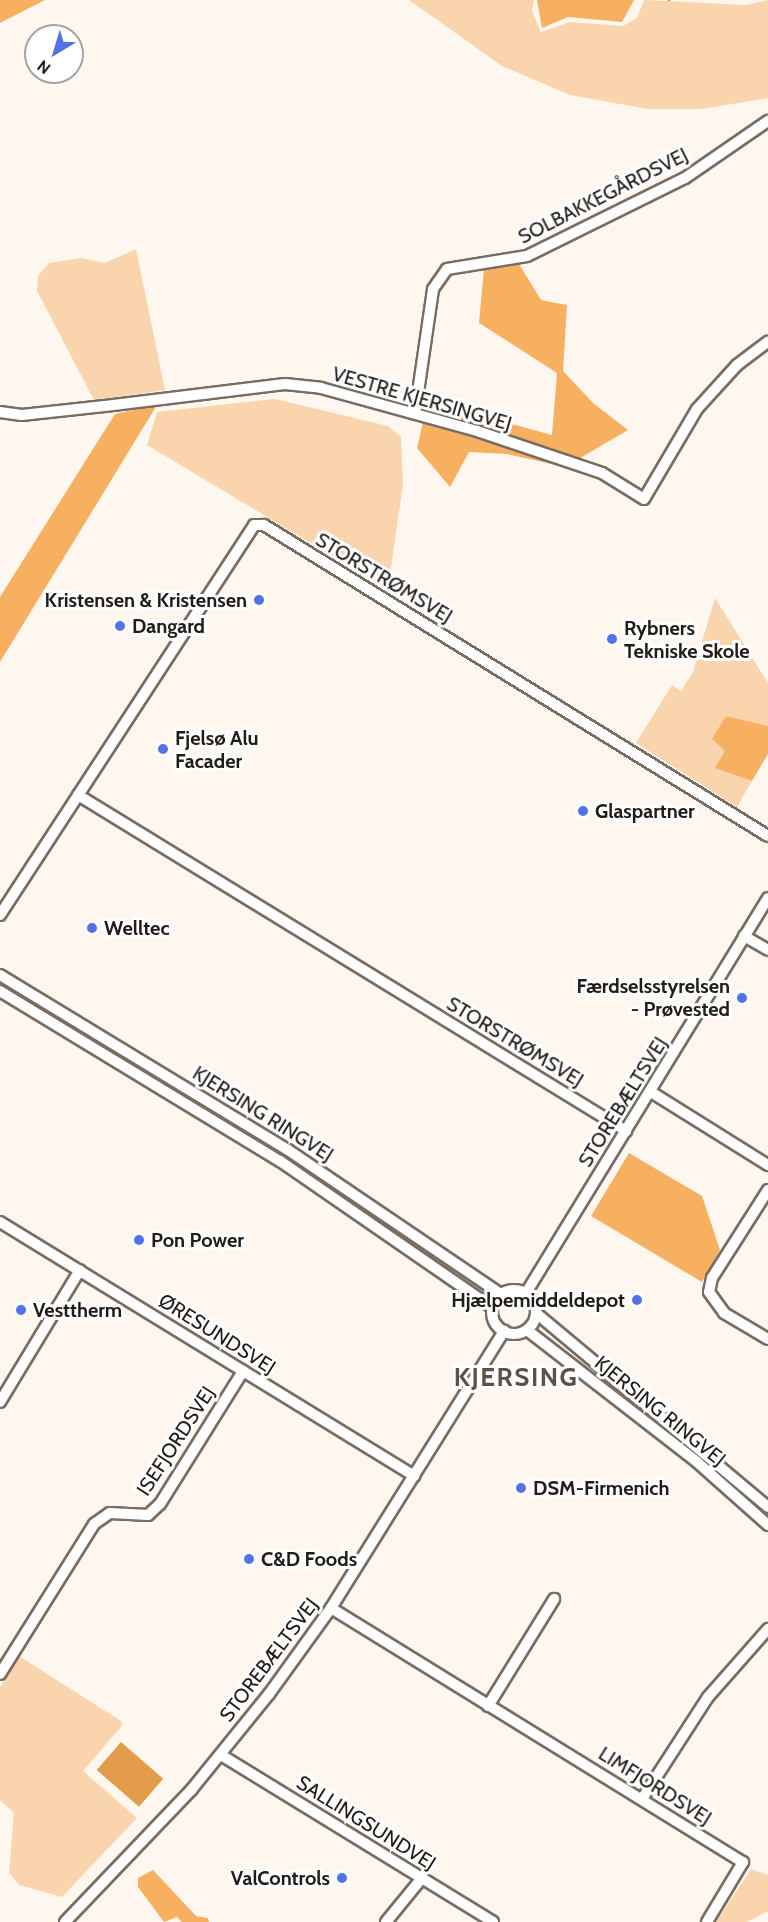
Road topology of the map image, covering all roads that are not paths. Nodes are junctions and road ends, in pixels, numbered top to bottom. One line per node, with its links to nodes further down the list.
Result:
1 (768, 121): 4 (street, SOLBAKKEGÅRDSVEJ)
2 (768, 342): 4 (street, VESTRE KJERSINGVEJ)
3 (0, 412): 4 (street, VESTRE KJERSINGVEJ)
4 (415, 413)
5 (78, 795): 6 (street, STORSTRØMSVEJ); 8 (street, STORSTRØMSVEJ); 14 (street, STORSTRØMSVEJ)
6 (768, 836)
7 (768, 898): 9 (street, STOREBÆLTSVEJ)
8 (0, 915)
9 (744, 936): 10 (street); 13 (street, STOREBÆLTSVEJ)
10 (768, 950)
11 (0, 975): 20 (street, KJERSING RINGVEJ)
12 (0, 992): 21 (street, KJERSING RINGVEJ)
13 (651, 1092): 14 (street, STOREBÆLTSVEJ); 15 (street)
14 (626, 1131): 19 (street, STOREBÆLTSVEJ)
15 (768, 1165)
16 (768, 1190): 25 (street)
17 (0, 1222): 18 (street, ØRESUNDSVEJ)
18 (80, 1270): 26 (street, ØRESUNDSVEJ); 27 (street)
19 (526, 1293): 20 (street); 22 (street)
20 (501, 1294): 21 (street)
21 (492, 1307): 24 (street)
22 (536, 1313): 23 (street); 29 (street, KJERSING RINGVEJ)
23 (527, 1330): 24 (street); 30 (street, KJERSING RINGVEJ)
24 (504, 1331): 28 (street, STOREBÆLTSVEJ)
25 (768, 1339)
26 (243, 1371): 28 (street, ØRESUNDSVEJ); 34 (street, ISEFJORDSVEJ)
27 (0, 1402)
28 (414, 1476): 32 (street, STOREBÆLTSVEJ)
29 (768, 1506)
30 (768, 1525)
31 (554, 1599): 35 (street)
32 (331, 1608): 35 (street, LIMFJORDSVEJ); 36 (street, STOREBÆLTSVEJ)
33 (768, 1629): 37 (street)
34 (0, 1674)
35 (488, 1706): 37 (street, LIMFJORDSVEJ)
36 (221, 1755): 38 (street, SALLINGSUNDVEJ); 39 (street, STOREBÆLTSVEJ)
37 (642, 1799): 42 (street, LIMFJORDSVEJ)
38 (422, 1878): 40 (street); 41 (street, SALLINGSUNDVEJ)
39 (65, 1922)
40 (386, 1922)
41 (493, 1922)
42 (707, 1922)

